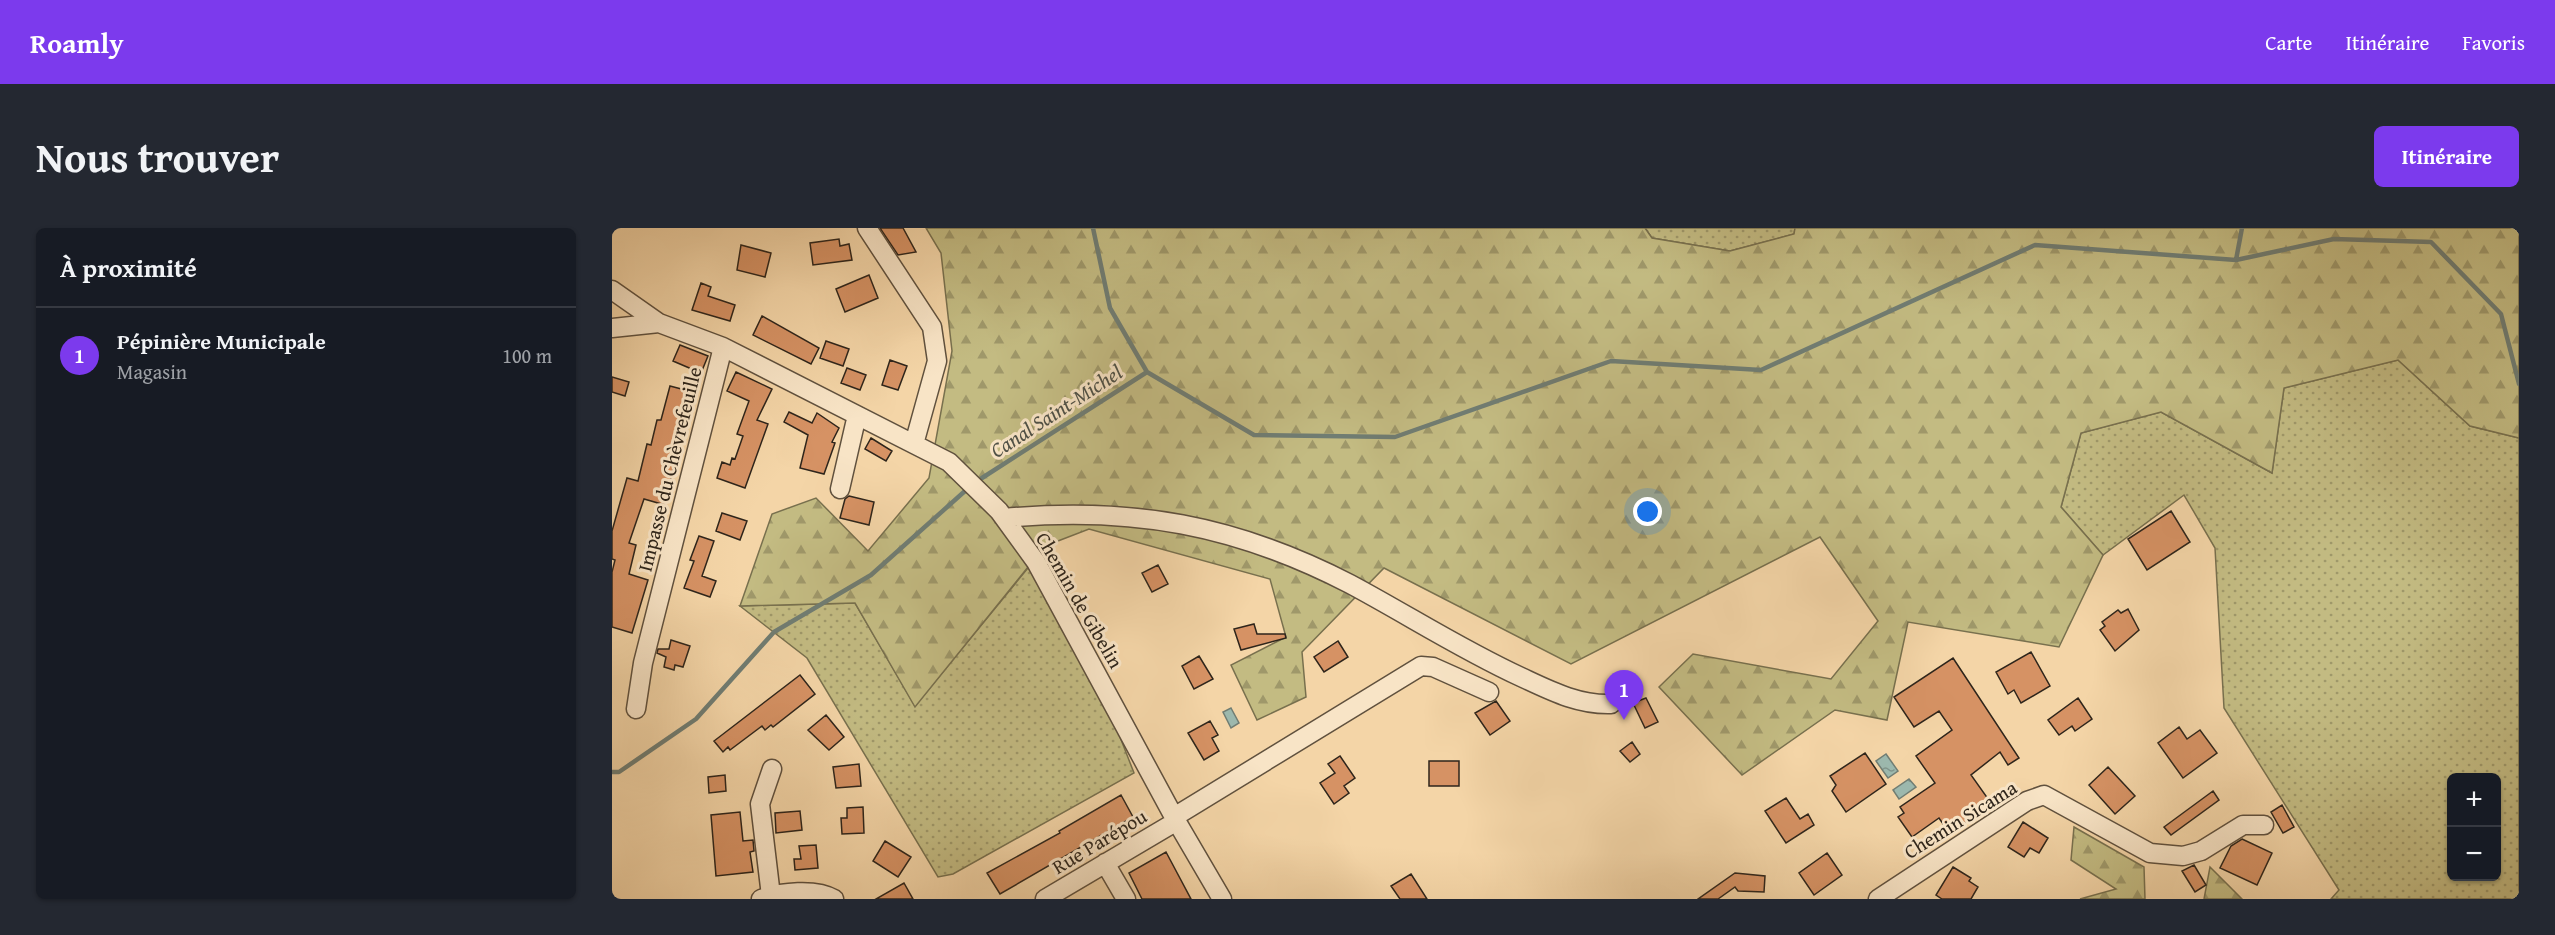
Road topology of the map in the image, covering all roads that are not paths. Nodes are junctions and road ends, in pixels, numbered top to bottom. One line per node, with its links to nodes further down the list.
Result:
1 (867, 228): 7 (street)
2 (612, 290): 3 (street, Chemin de Gibelin)
3 (659, 323): 4 (street, Chemin de Gibelin); 5 (street, Chemin de Gibelin)
4 (612, 328)
5 (723, 347): 6 (street, Chemin de Gibelin); 12 (street, Impasse du Chèvrefeuille)
6 (857, 415): 7 (street, Chemin de Gibelin); 8 (street)
7 (914, 444): 9 (street, Chemin de Gibelin)
8 (840, 489)
9 (1004, 518): 11 (street); 14 (street, Chemin de Gibelin)
10 (1489, 692): 14 (street, Rue Parépou)
11 (1611, 704)
12 (636, 709)
13 (772, 769): 17 (street)
14 (1176, 819): 16 (street, Rue Parépou); 21 (street, Chemin de Gibelin)
15 (2264, 825): 22 (street, Chemin Sicama)
16 (1105, 864): 19 (street, Rue Parépou); 20 (street)
17 (766, 897): 18 (street)
18 (834, 899)
19 (1045, 899)
20 (1126, 899)
21 (1222, 899)
22 (1878, 899)

